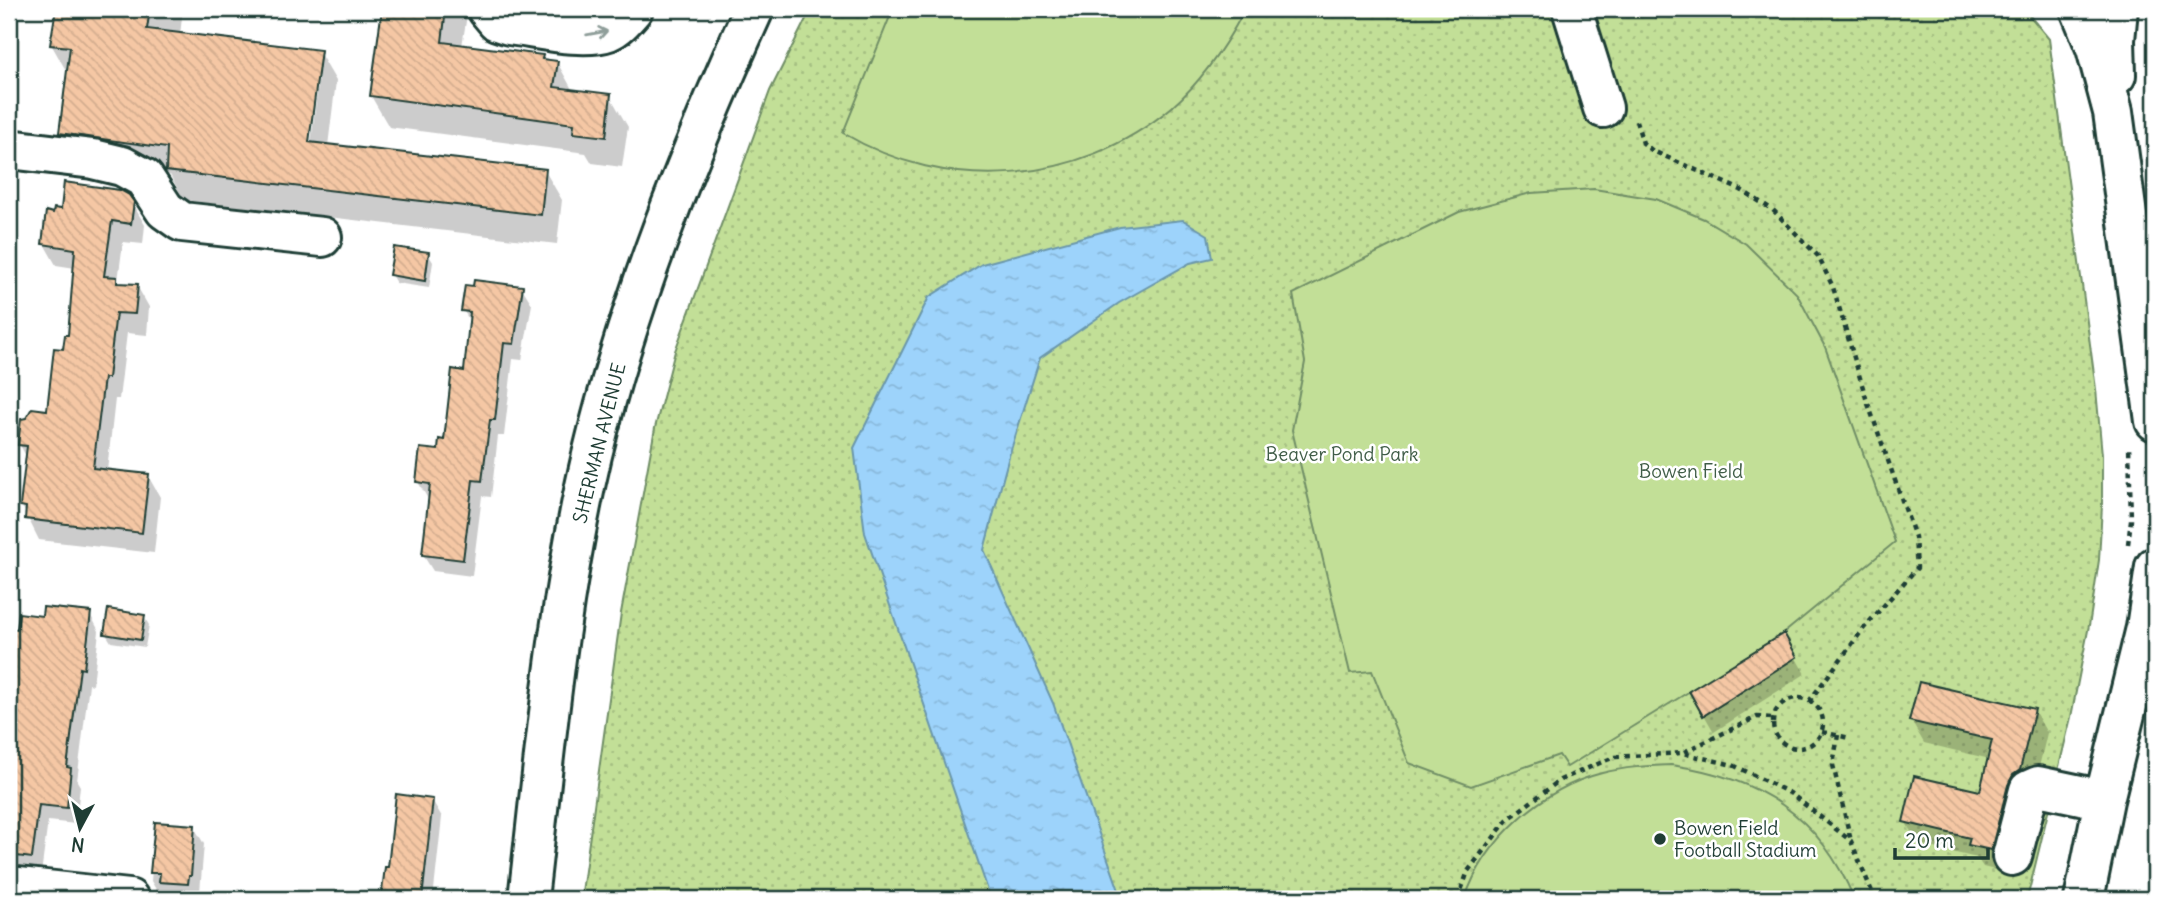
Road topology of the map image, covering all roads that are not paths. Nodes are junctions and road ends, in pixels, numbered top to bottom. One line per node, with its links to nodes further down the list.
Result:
1 (487, 9): 7 (street)
2 (633, 9): 7 (street, one-way to 2)
3 (754, 9): 18 (street, SHERMAN AVENUE)
4 (1572, 9): 9 (street)
5 (2080, 9): 8 (street)
6 (2118, 9): 8 (street)
7 (554, 19)
8 (2113, 112): 12 (street)
9 (1619, 114)
10 (9, 149): 11 (street)
11 (322, 237)
12 (2142, 429)
13 (2142, 557): 14 (street)
14 (2104, 800): 15 (street); 19 (street)
15 (2012, 856)
16 (9, 886): 17 (street)
17 (129, 899)
18 (527, 899)
19 (2084, 899)

